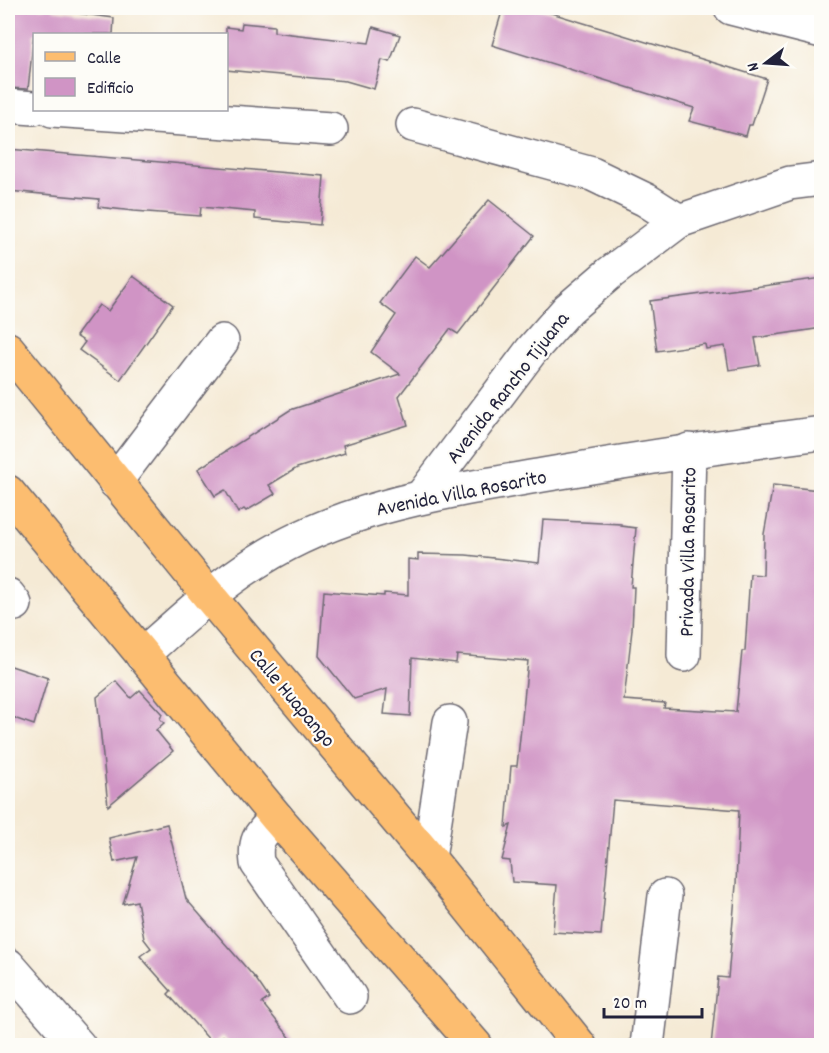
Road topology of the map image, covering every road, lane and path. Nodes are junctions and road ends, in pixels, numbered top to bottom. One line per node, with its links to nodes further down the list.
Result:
1 (731, 8): 2 (street)
2 (822, 30)
3 (8, 106): 4 (street)
4 (33, 108)
5 (67, 111): 7 (street)
6 (413, 125): 9 (street)
7 (331, 129)
8 (822, 179): 9 (street, Avenida Rancho Tijuana)
9 (678, 221): 16 (street, Avenida Rancho Tijuana)
10 (222, 341): 14 (street)
11 (8, 349): 14 (main road, Calle Huapango)
12 (822, 433): 13 (street, Avenida Villa Rosarito)
13 (689, 450): 16 (street, Avenida Villa Rosarito); 18 (street, Privada Villa Rosarito)
14 (115, 482): 17 (main road, Calle Huapango)
15 (8, 492): 19 (main road)
16 (422, 496): 17 (street, Avenida Villa Rosarito)
17 (208, 596): 19 (street, Avenida Villa Rosarito); 22 (main road, Calle Huapango)
18 (684, 654)
19 (142, 655): 21 (main road)
20 (450, 722): 22 (street)
21 (277, 818): 25 (street); 28 (main road)
22 (429, 858): 26 (main road, Calle Huapango)
23 (665, 896): 29 (street)
24 (8, 965): 27 (street)
25 (350, 997)
26 (577, 1045)
27 (79, 1046)
28 (476, 1046)
29 (647, 1046)

